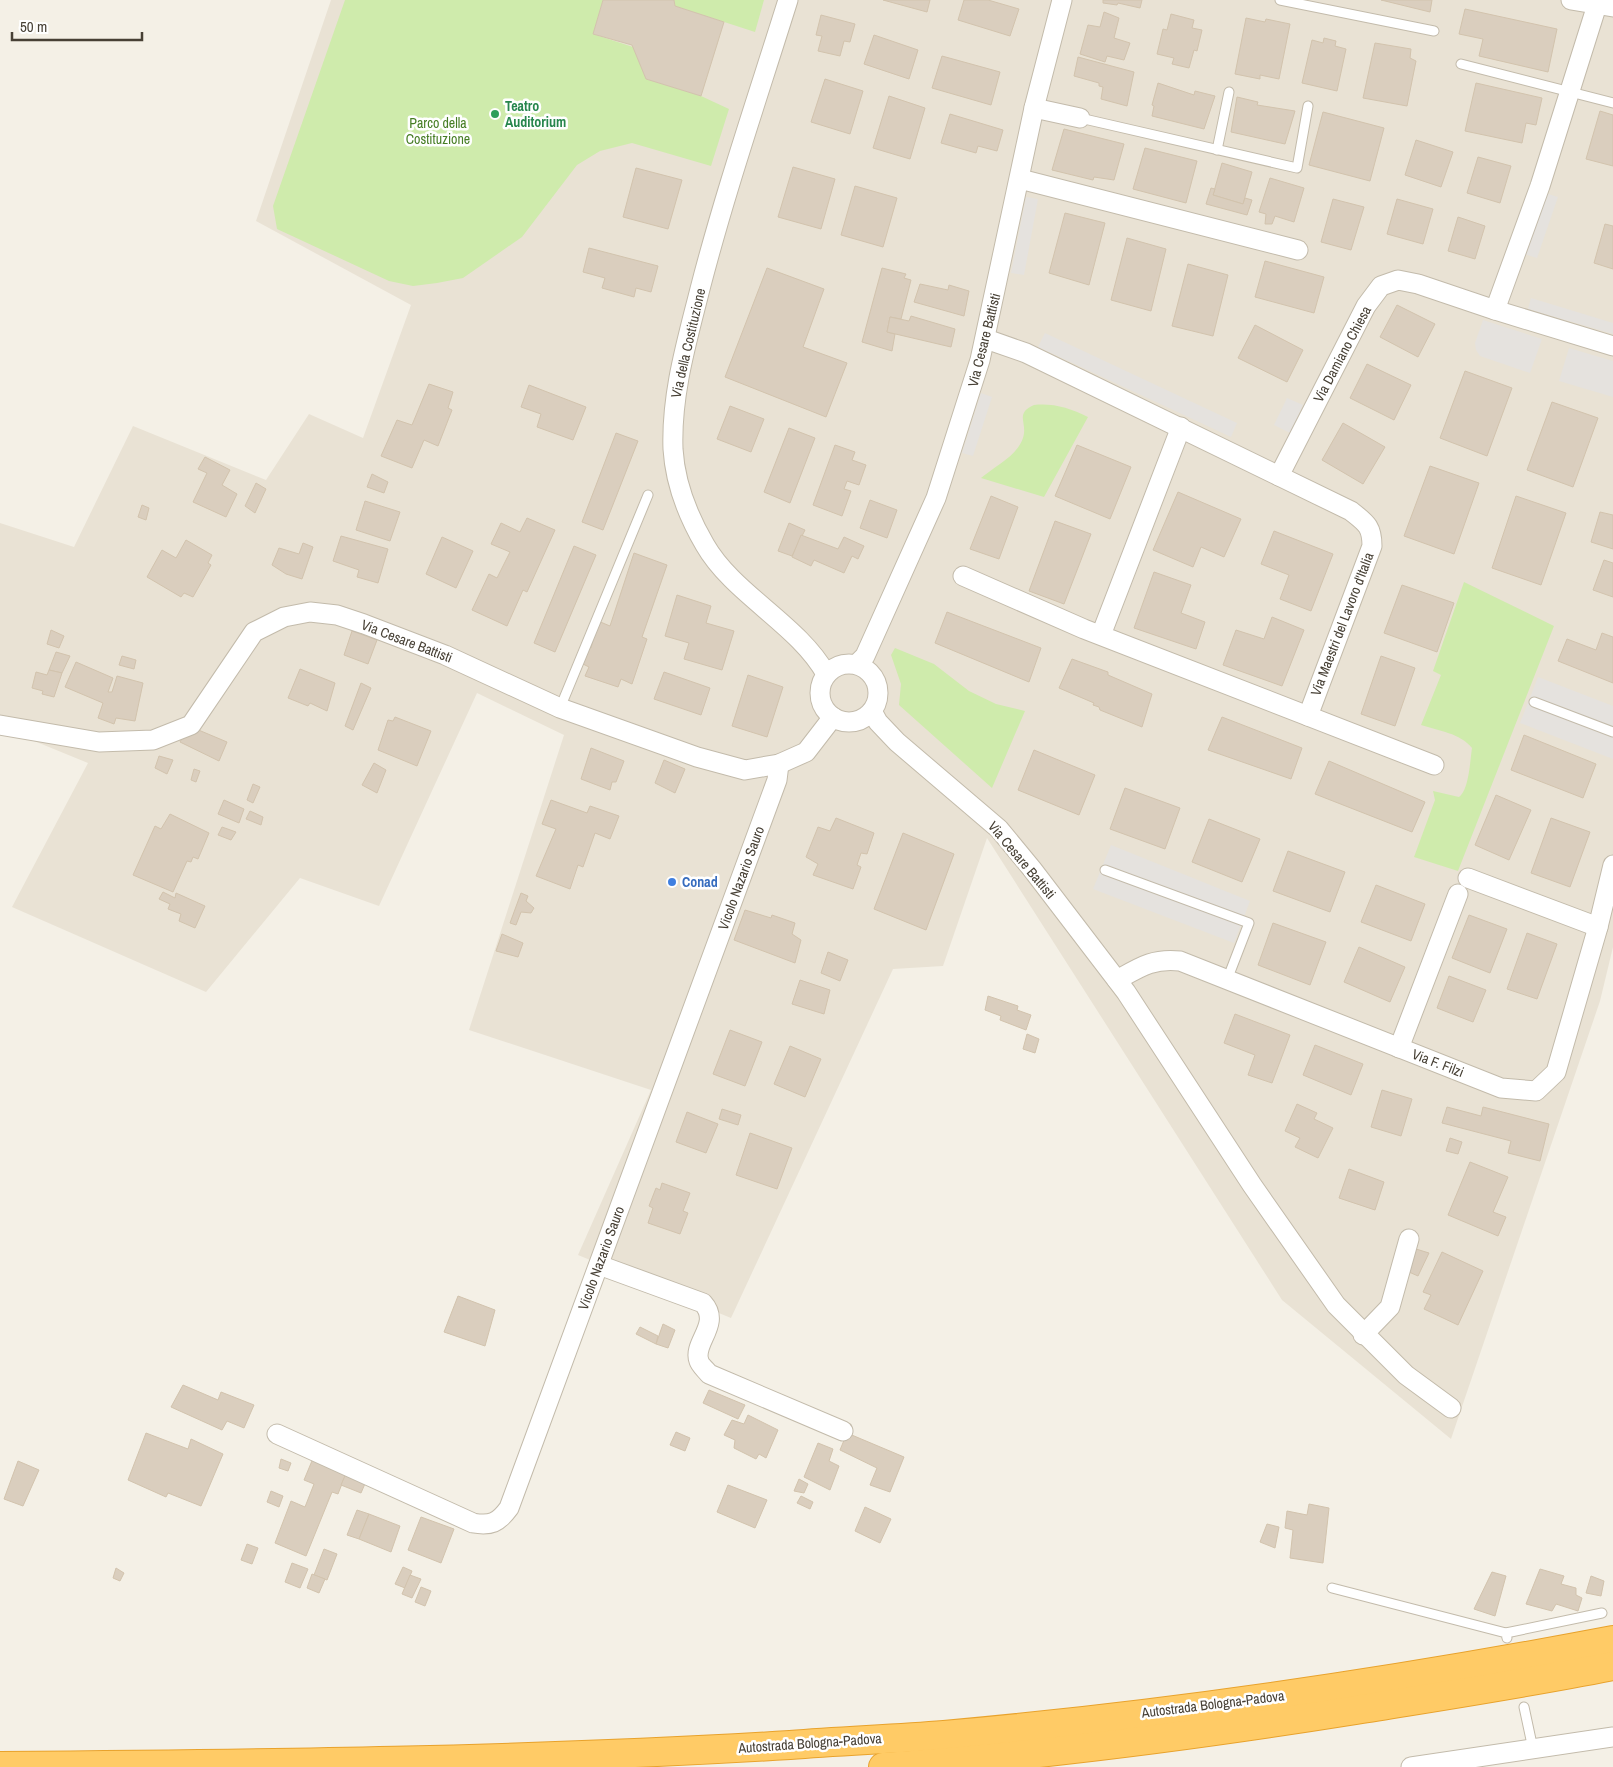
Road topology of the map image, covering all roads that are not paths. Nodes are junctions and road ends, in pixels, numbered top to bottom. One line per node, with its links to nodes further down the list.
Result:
1 (788, 0): 26 (street, Via della Costituzione)
2 (1280, 0): 6 (lane)
3 (1571, 0): 5 (street)
4 (1059, 1): 12 (street, Via Cesare Battisti)
5 (1605, 6): 9 (street)
6 (1434, 31)
7 (1461, 64): 9 (lane)
8 (1229, 92): 14 (lane)
9 (1569, 92): 10 (lane); 17 (street)
10 (1613, 103)
11 (1308, 106): 14 (lane)
12 (1034, 108): 13 (street); 15 (street, Via Cesare Battisti)
13 (1080, 118): 14 (lane)
14 (1217, 150)
15 (1020, 179): 16 (street); 18 (street, Via Cesare Battisti)
16 (1298, 250)
17 (1495, 310): 19 (street, Via Damiano Chiesa); 21 (street, Via Damiano Chiesa)
18 (986, 339): 20 (street); 25 (street, Via Cesare Battisti)
19 (1613, 346)
20 (1181, 427): 21 (street); 24 (street)
21 (1279, 476): 30 (street, Via Maestri del Lavoro d'Italia)
22 (648, 495): 28 (lane)
23 (963, 576): 24 (street)
24 (1102, 635): 30 (street)
25 (858, 664): 26 (street); 29 (street)
26 (826, 674): 31 (street)
27 (1534, 702): 33 (lane)
28 (560, 708): 32 (street, Via Cesare Battisti); 34 (street, Via Cesare Battisti)
29 (872, 711): 31 (street); 41 (street, Via Cesare Battisti)
30 (1308, 716): 35 (street)
31 (833, 718): 34 (street, Via Cesare Battisti)
32 (0, 725)
33 (1613, 732)
34 (779, 764): 45 (street, Vicolo Nazario Sauro)
35 (1434, 765)
36 (1613, 865): 40 (street, Via F. Filzi)
37 (1105, 870): 42 (lane)
38 (1468, 878): 40 (street)
39 (1458, 894): 43 (street)
40 (1598, 927): 43 (street, Via F. Filzi)
41 (1117, 980): 42 (street, Via F. Filzi); 46 (street, Via Cesare Battisti)
42 (1227, 980): 43 (street, Via F. Filzi)
43 (1399, 1048)
44 (1409, 1239): 46 (street)
45 (599, 1265): 48 (street); 49 (street, Vicolo Nazario Sauro)
46 (1364, 1335): 47 (street, Via Cesare Battisti)
47 (1451, 1408)
48 (843, 1431)
49 (276, 1434)
50 (1332, 1588): 51 (lane)
51 (1602, 1613)
52 (1613, 1640): 57 (highway, Autostrada Bologna-Padova)
53 (1613, 1666): 58 (highway, Autostrada Bologna-Padova)
54 (1524, 1706): 56 (lane)
55 (1613, 1738): 56 (street)
56 (1533, 1749): 59 (street)
57 (0, 1766)
58 (883, 1767)
59 (1411, 1767)

